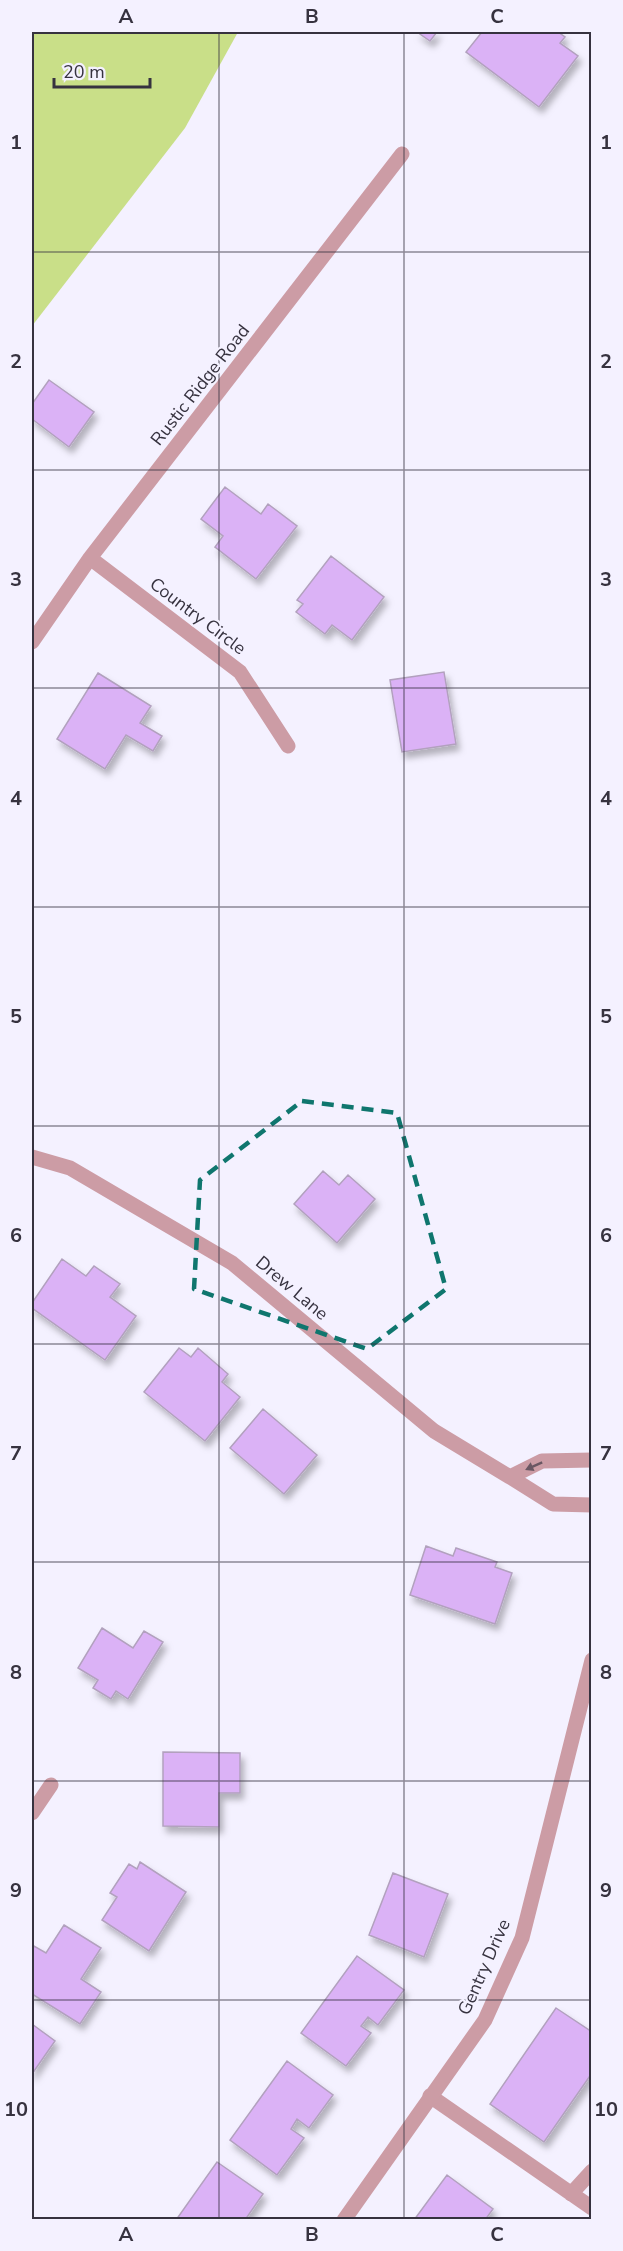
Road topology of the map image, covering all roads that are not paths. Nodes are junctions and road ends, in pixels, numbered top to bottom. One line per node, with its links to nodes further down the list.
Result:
1 (402, 154): 2 (street, Rustic Ridge Road)
2 (90, 558): 3 (street, Rustic Ridge Road); 4 (street, Country Circle)
3 (32, 642)
4 (288, 746)
5 (32, 1157): 7 (street, Drew Lane)
6 (591, 1460): 7 (street, one-way to 7)
7 (510, 1477): 8 (street, Drew Lane)
8 (591, 1505)
9 (591, 1660): 12 (street, Gentry Drive)
10 (51, 1785): 11 (street)
11 (32, 1813)
12 (430, 2096): 14 (street); 16 (street, Gentry Drive)
13 (591, 2170): 14 (street)
14 (571, 2194): 15 (street)
15 (591, 2208)
16 (344, 2220)

